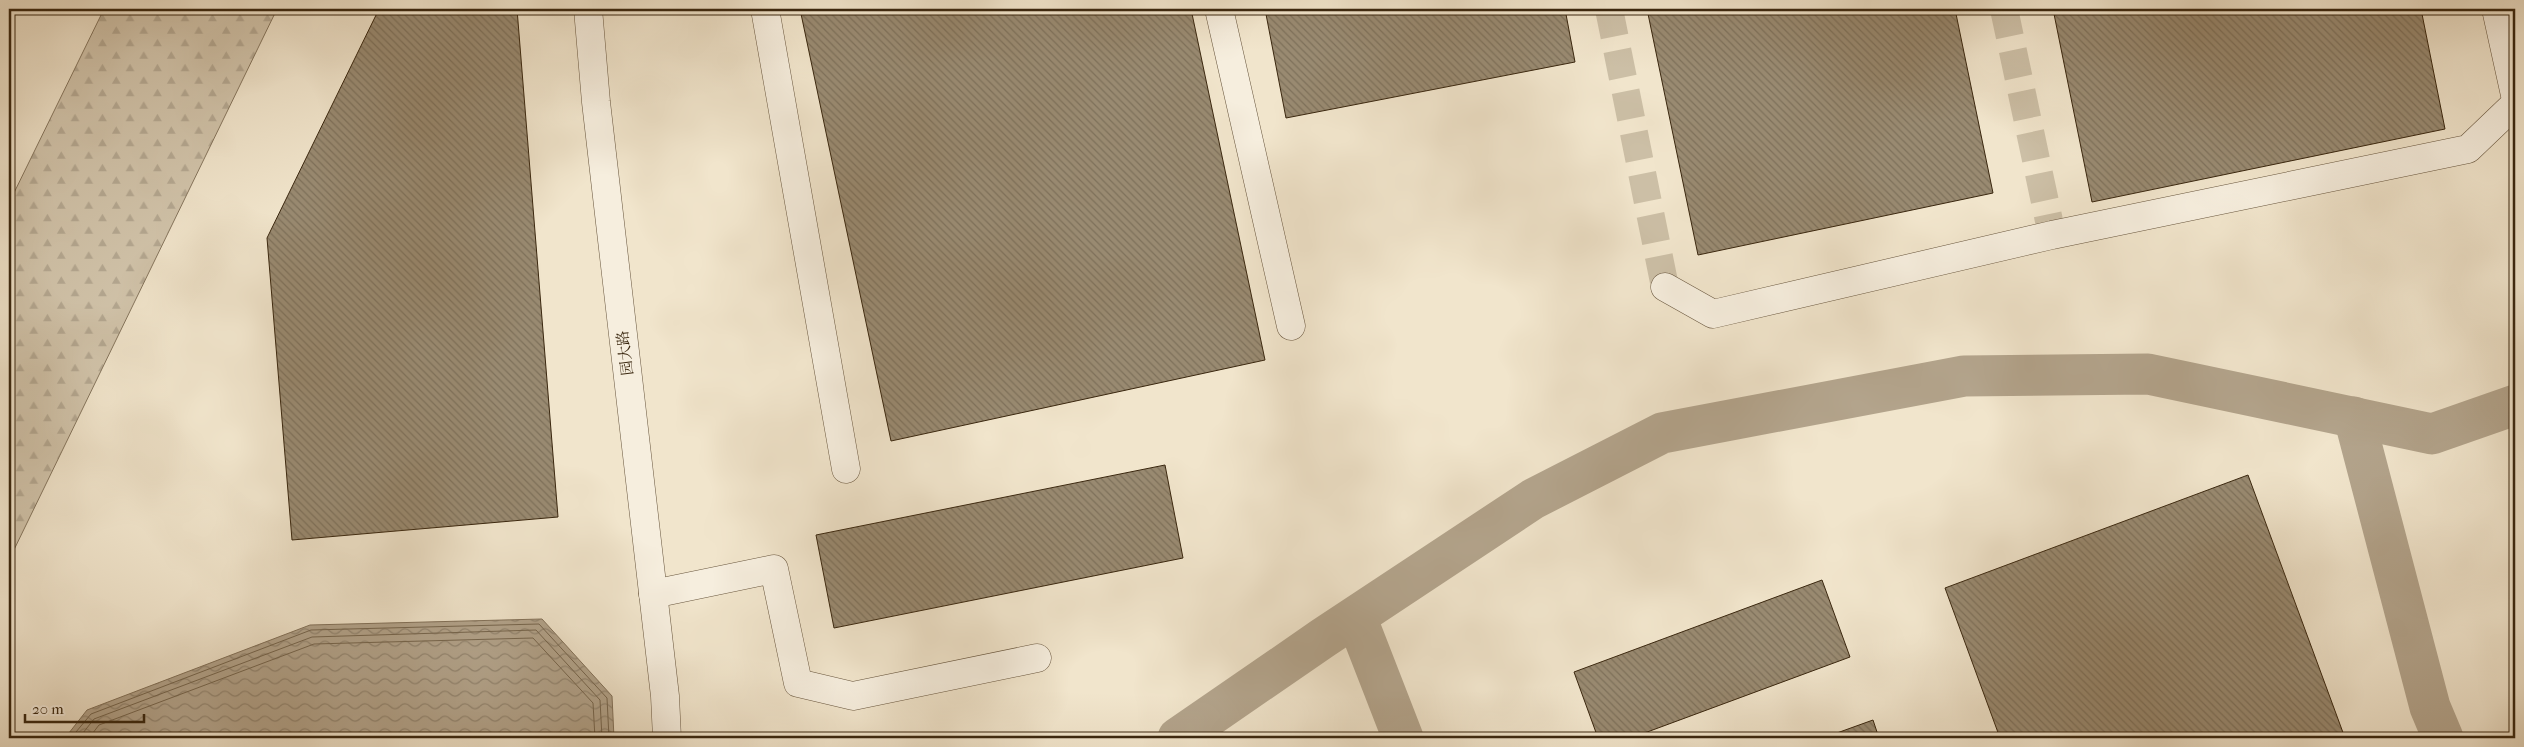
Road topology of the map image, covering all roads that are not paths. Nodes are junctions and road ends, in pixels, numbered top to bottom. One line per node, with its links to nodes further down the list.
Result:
1 (588, 9): 10 (street, 园大路)
2 (765, 9): 9 (street)
3 (1219, 9): 8 (street)
4 (2496, 9): 5 (street)
5 (2515, 95)
6 (2515, 104): 7 (street)
7 (1665, 286)
8 (1291, 326)
9 (846, 469)
10 (653, 594): 11 (street); 12 (street, 园大路)
11 (1037, 658)
12 (667, 738)

